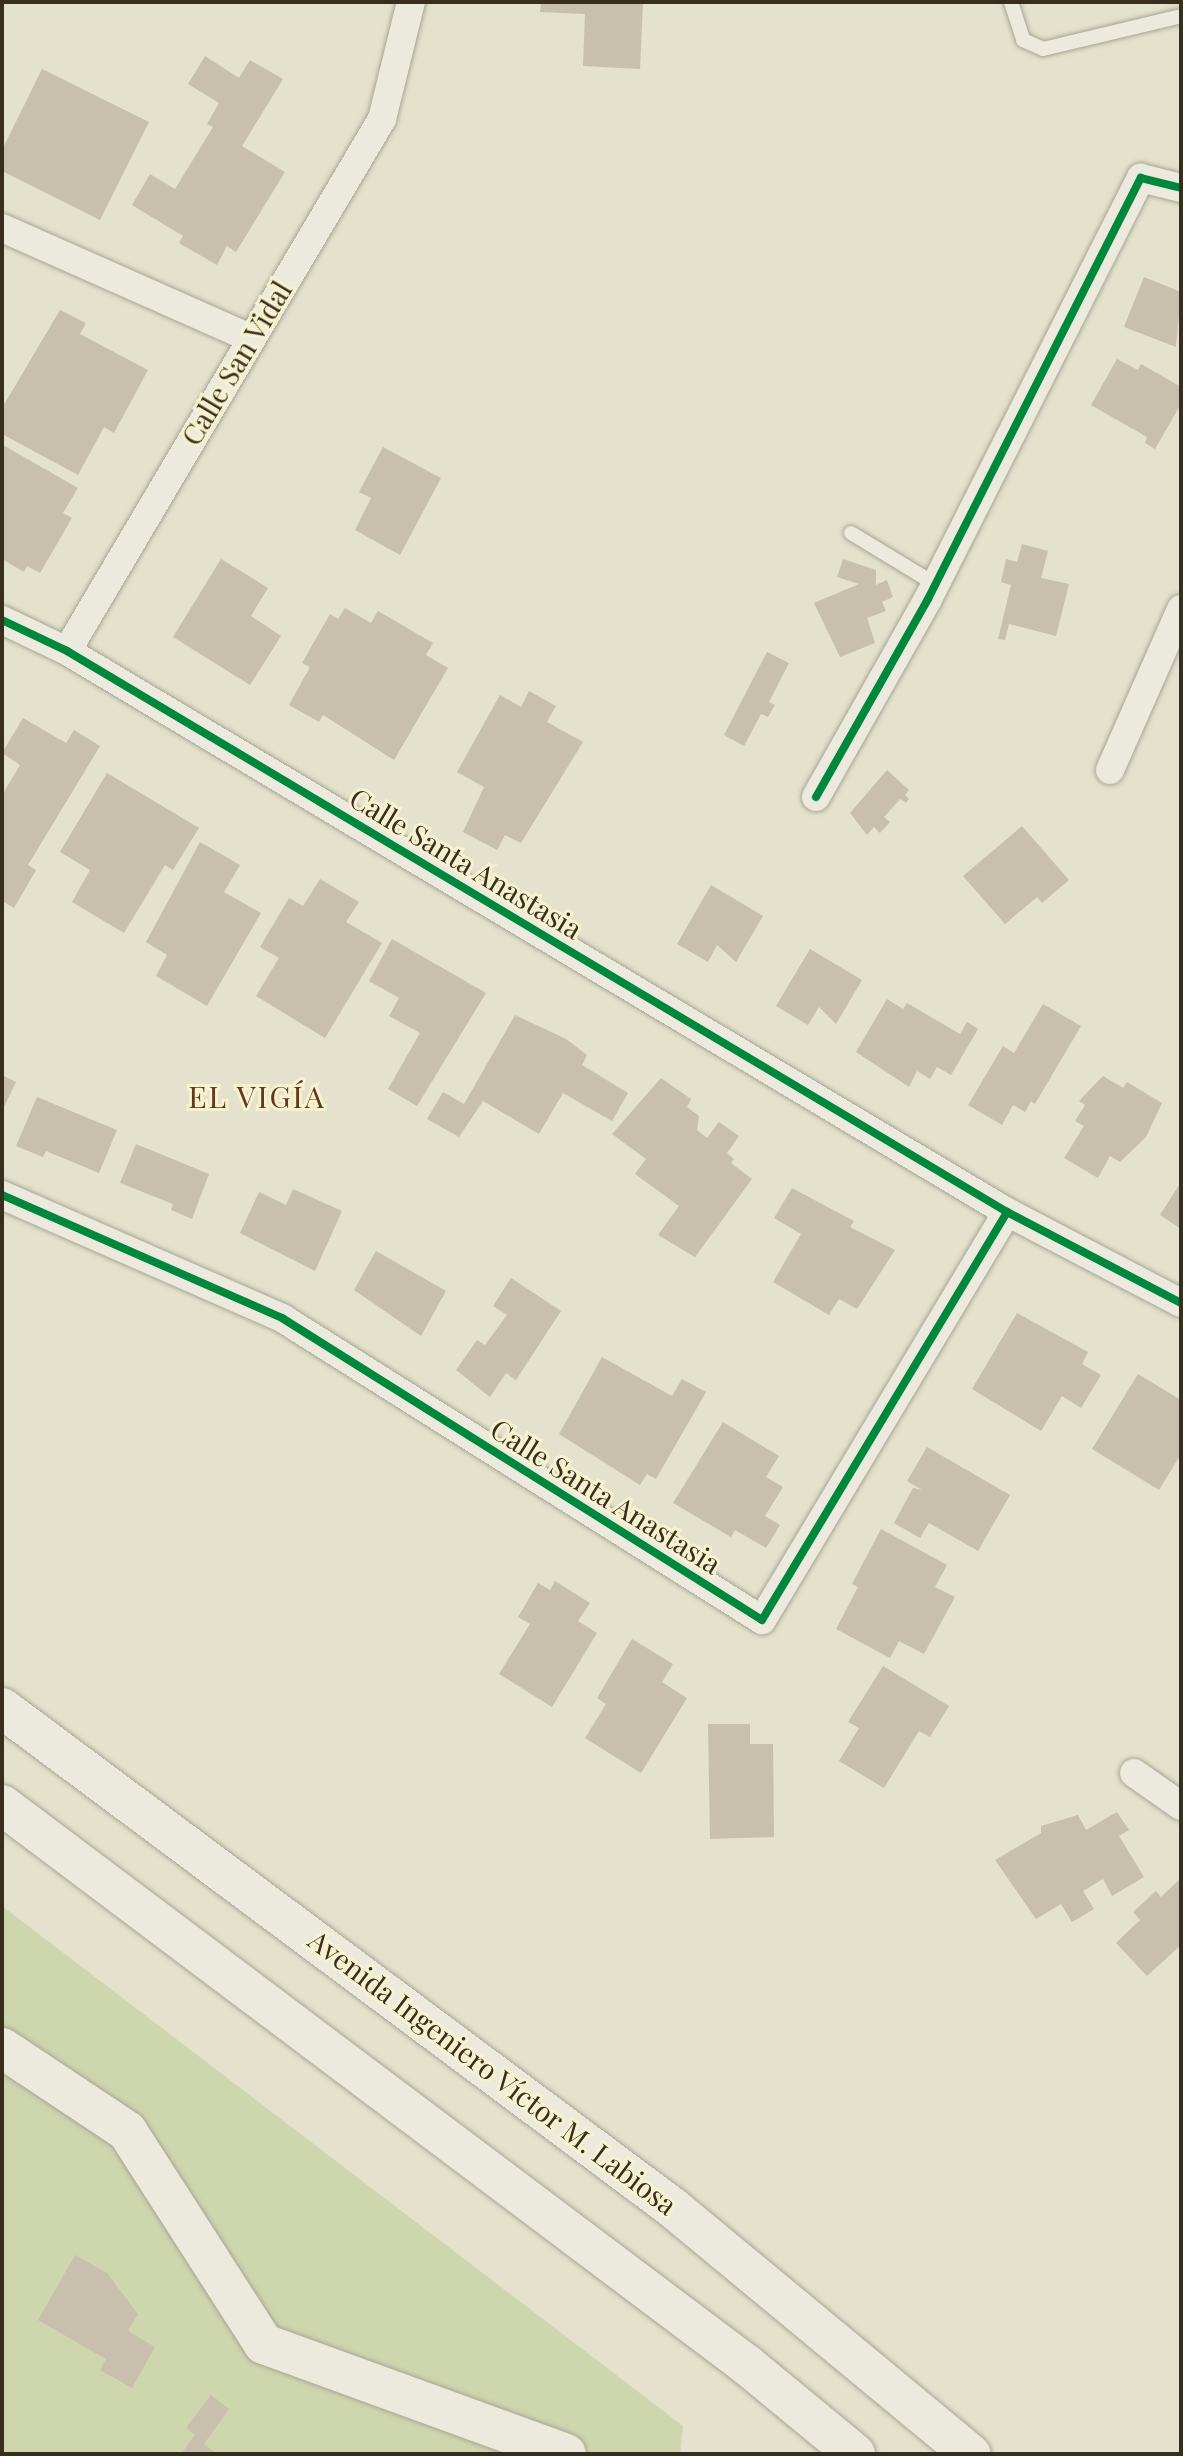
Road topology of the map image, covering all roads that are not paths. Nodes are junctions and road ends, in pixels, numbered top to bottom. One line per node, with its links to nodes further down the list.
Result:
1 (411, 2): 6 (street, Calle San Vidal)
2 (1011, 2): 3 (lane)
3 (1181, 16)
4 (1181, 188): 8 (street)
5 (2, 228): 6 (street)
6 (250, 338): 11 (street, Calle San Vidal)
7 (851, 533): 8 (lane)
8 (935, 584): 13 (street)
9 (1181, 609): 12 (street)
10 (2, 620): 11 (street)
11 (67, 651): 15 (street, Calle Santa Anastasia)
12 (1110, 770)
13 (816, 797)
14 (2, 1195): 15 (street, Calle Santa Anastasia)
15 (1007, 1212): 16 (street, Calle Santa Anastasia)
16 (1181, 1303)
17 (2, 1708): 24 (main road, Avenida Ingeniero Víctor M. Labiosa)
18 (1134, 1773): 20 (street)
19 (2, 1805): 23 (main road)
20 (1181, 1806)
21 (2, 2048): 22 (main road)
22 (566, 2454)
23 (855, 2454)
24 (970, 2454)

